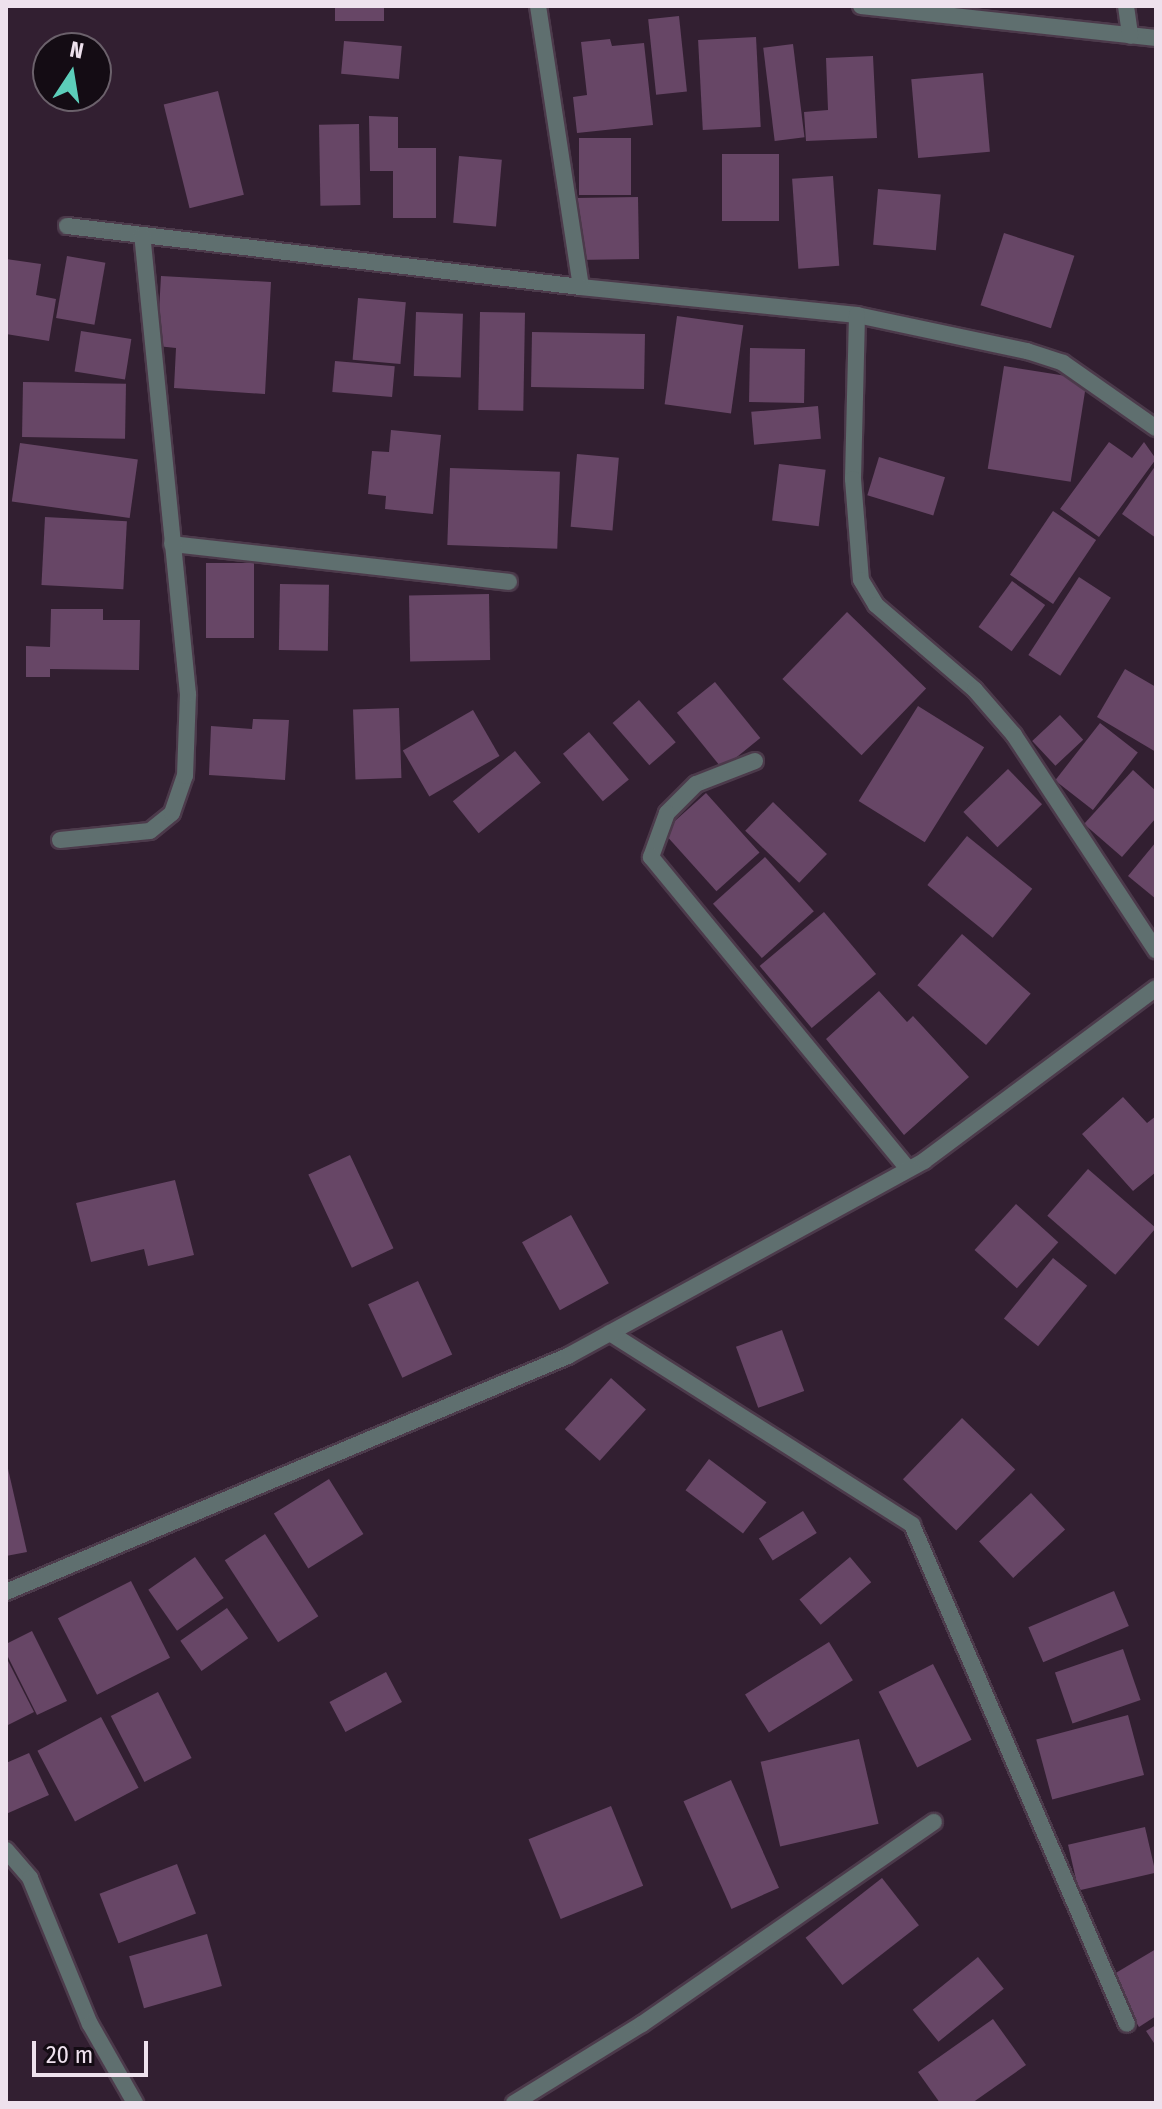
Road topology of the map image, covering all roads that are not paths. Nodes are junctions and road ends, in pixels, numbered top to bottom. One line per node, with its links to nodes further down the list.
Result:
1 (538, 6): 8 (street)
2 (861, 6): 4 (street)
3 (1126, 6): 4 (street)
4 (1130, 36): 5 (street)
5 (1156, 38)
6 (67, 226): 7 (street)
7 (142, 236): 8 (street); 11 (street)
8 (581, 287): 9 (street)
9 (857, 315): 10 (street); 15 (street)
10 (1156, 428)
11 (172, 544): 12 (street); 14 (street)
12 (509, 582)
13 (755, 761): 17 (street)
14 (60, 840)
15 (1156, 950)
16 (1156, 988): 17 (street)
17 (908, 1169): 18 (street)
18 (610, 1333): 19 (street); 22 (street)
19 (6, 1592)
20 (934, 1822): 24 (street)
21 (6, 1850): 23 (street)
22 (1127, 2024)
23 (135, 2103)
24 (514, 2103)

